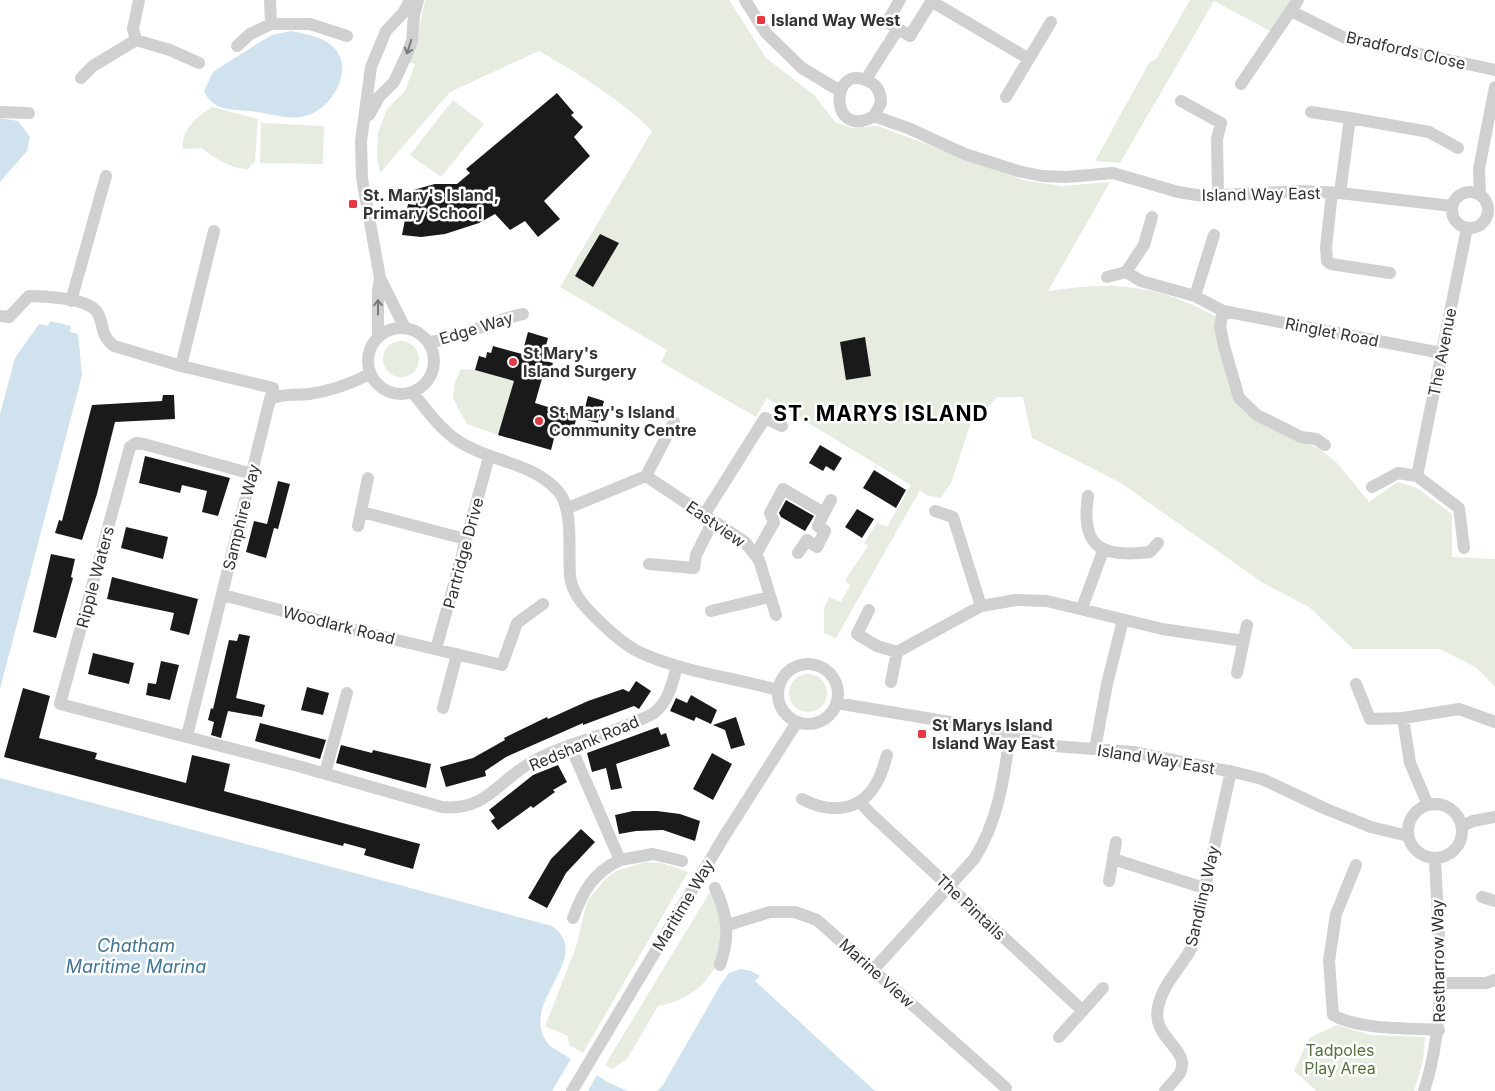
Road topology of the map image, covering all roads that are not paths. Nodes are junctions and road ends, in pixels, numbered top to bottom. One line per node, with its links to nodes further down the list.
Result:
1 (139, 0): 14 (street)
2 (270, 0): 11 (street)
3 (410, 0): 31 (street)
4 (418, 0): 31 (street, one-way to 31)
5 (745, 0): 23 (street)
6 (900, 0): 12 (street)
7 (1298, 0): 9 (street)
8 (931, 1): 12 (street); 16 (street)
9 (1291, 11): 18 (street, Bradfords Close); 21 (street)
10 (1051, 22): 16 (street)
11 (270, 24): 13 (street); 15 (street)
12 (898, 28): 20 (street)
13 (347, 36)
14 (136, 40): 17 (street); 19 (street)
15 (237, 46)
16 (1029, 59): 24 (street)
17 (199, 63)
18 (1495, 70)
19 (81, 78)
20 (866, 79): 23 (street); 29 (street)
21 (1241, 84)
22 (1495, 87): 33 (street)
23 (840, 91): 29 (street, Island Way East)
24 (1006, 97)
25 (1181, 100): 38 (street)
26 (0, 112): 28 (street)
27 (1310, 112): 30 (street)
28 (29, 113)
29 (874, 116): 38 (street, Island Way East)
30 (1350, 118): 32 (street); 36 (street)
31 (364, 124): 48 (street)
32 (1458, 148)
33 (1479, 169): 35 (street); 37 (street)
34 (106, 176): 50 (street)
35 (1465, 192): 37 (street); 39 (street)
36 (1336, 193): 38 (street, Island Way East); 39 (street, Island Way East); 46 (street)
37 (1480, 194): 41 (street)
38 (1218, 195)
39 (1452, 206): 42 (street)
40 (1152, 217): 45 (street)
41 (1491, 219): 42 (street)
42 (1467, 228): 57 (street, The Avenue)
43 (214, 230): 58 (street)
44 (1214, 235): 49 (street)
45 (1126, 272): 47 (street); 49 (street, Ringlet Road)
46 (1390, 273)
47 (1107, 277)
48 (380, 278): 54 (street); 55 (street, one-way to 48)
49 (1195, 296): 51 (street, Ringlet Road)
50 (72, 301): 53 (street); 58 (street)
51 (1223, 311): 57 (street, Ringlet Road); 64 (street)
52 (522, 314): 56 (street, Edge Way)
53 (0, 316)
54 (405, 328): 55 (street); 56 (street)
55 (378, 336): 59 (street)
56 (428, 342): 60 (street)
57 (1441, 353): 68 (street, The Avenue)
58 (181, 366): 61 (street)
59 (370, 374): 60 (street); 61 (street)
60 (412, 392): 65 (street)
61 (270, 399): 66 (street, Samphire Way)
62 (674, 422): 67 (street)
63 (782, 426): 77 (street)
64 (1326, 445)
65 (489, 456): 73 (street); 79 (street, Partridge Drive)
66 (252, 474): 86 (street, Samphire Way); 112 (street, Ripple Waters)
67 (646, 476): 73 (street); 77 (street, Eastview)
68 (1417, 476): 70 (street); 81 (street)
69 (368, 478): 75 (street)
70 (1372, 487)
71 (1088, 496): 82 (street)
72 (830, 500): 76 (street)
73 (568, 508): 100 (street)
74 (935, 511): 89 (street)
75 (362, 512): 78 (street); 79 (street)
76 (824, 513): 83 (street); 84 (street)
77 (708, 518): 84 (street, Eastview); 85 (street)
78 (358, 526)
79 (465, 539): 97 (street, Partridge Drive)
80 (1158, 543): 82 (street)
81 (1464, 548)
82 (1103, 551): 90 (street)
83 (798, 553)
84 (756, 554): 87 (street, Eastview)
85 (649, 564)
86 (222, 595): 97 (street, Woodlark Road); 112 (street, Samphire Way)
87 (770, 597): 92 (street); 93 (street, Eastview)
88 (543, 604): 99 (street, Woodlark Road)
89 (981, 606): 90 (street); 98 (street)
90 (1082, 608): 94 (street)
91 (869, 610): 98 (street)
92 (711, 611)
93 (776, 615)
94 (1123, 620): 96 (street); 114 (street)
95 (1247, 625): 96 (street)
96 (1244, 640): 101 (street)
97 (436, 649): 99 (street, Woodlark Road)
98 (898, 652): 102 (street)
99 (457, 654): 107 (street)
100 (677, 666): 104 (street); 113 (street, Redshank Road)
101 (1237, 673)
102 (891, 682)
103 (1356, 684): 108 (street)
104 (777, 690): 106 (street); 109 (street)
105 (347, 692): 117 (street)
106 (836, 703): 109 (street); 111 (street, Island Way East)
107 (443, 708)
108 (1403, 718): 110 (street); 120 (street)
109 (797, 722): 147 (street, Maritime Way)
110 (1495, 722)
111 (1010, 734): 114 (street, Island Way East); 131 (street)
112 (187, 736): 117 (street, Redshank Road)
113 (570, 745): 117 (street, Redshank Road); 127 (street)
114 (1095, 749): 116 (street, Island Way East)
115 (887, 756): 119 (street)
116 (1231, 771): 123 (street, Island Way East); 133 (street, Sandling Way)
117 (325, 773)
118 (802, 799): 119 (street)
119 (860, 802): 131 (street, The Pintails)
120 (1428, 805): 122 (street); 123 (street)
121 (1495, 817): 122 (street)
122 (1462, 826): 125 (street)
123 (1408, 836): 125 (street)
124 (1116, 842): 126 (street)
125 (1436, 858): 141 (street, Restharrow Way)
126 (1113, 859): 130 (street); 133 (street)
127 (620, 860): 128 (street); 136 (street)
128 (682, 861)
129 (1356, 865): 144 (street)
130 (1109, 880)
131 (949, 887): 139 (street); 143 (street, The Pintails)
132 (715, 888): 137 (street)
133 (1204, 888): 148 (street, Sandling Way)
134 (1482, 897): 135 (street)
135 (1495, 901)
136 (573, 918)
137 (728, 925): 138 (street); 139 (street, Marine View)
138 (720, 965)
139 (873, 970): 146 (street, Marine View)
140 (1495, 980): 141 (street)
141 (1441, 984): 144 (street, Restharrow Way)
142 (1103, 988): 143 (street)
143 (1082, 1011): 145 (street)
144 (1439, 1030): 149 (street, Restharrow Way)
145 (1059, 1037)
146 (1006, 1088)
147 (572, 1091)
148 (1165, 1091)
149 (1424, 1091)

